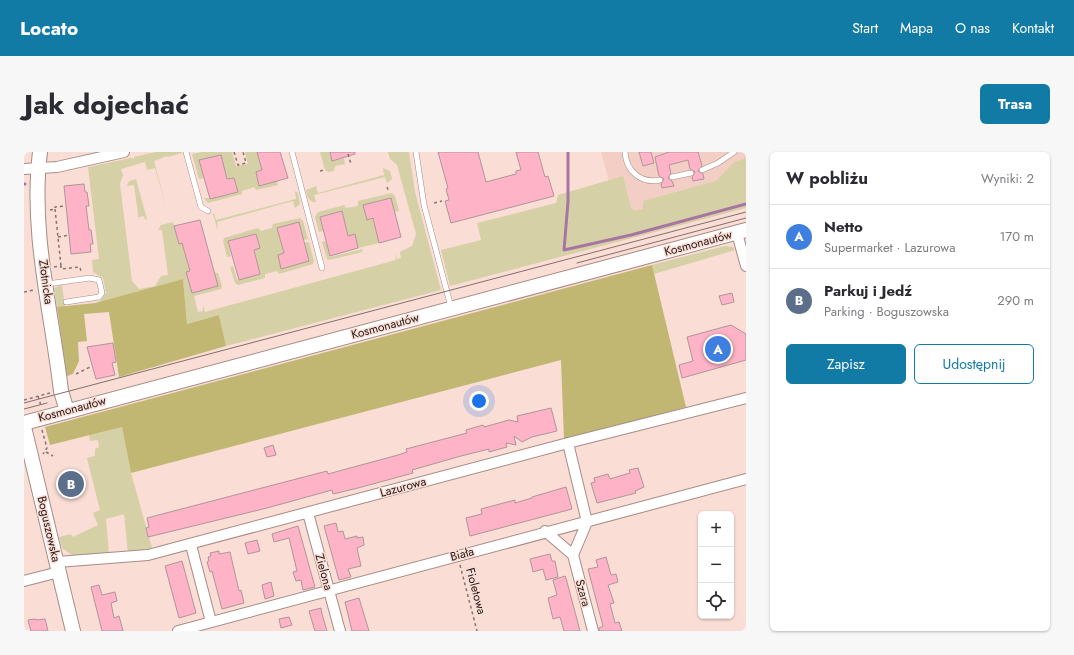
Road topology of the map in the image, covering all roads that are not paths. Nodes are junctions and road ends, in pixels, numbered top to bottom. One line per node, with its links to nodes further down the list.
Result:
1 (40, 152): 8 (main road, Złotnicka)
2 (124, 152): 8 (street)
3 (186, 152): 14 (lane)
4 (292, 152): 17 (lane)
5 (416, 152): 20 (lane)
6 (625, 152): 13 (lane)
7 (734, 152): 10 (lane)
8 (39, 168): 9 (street); 18 (main road, Złotnicka)
9 (24, 169)
10 (702, 170)
11 (691, 173): 12 (lane)
12 (672, 177)
13 (660, 180)
14 (208, 211)
15 (742, 232): 16 (street); 20 (main road, Kosmonautów)
16 (746, 266)
17 (322, 268)
18 (40, 287): 19 (lane); 22 (main road, Złotnicka)
19 (66, 302)
20 (452, 308): 22 (main road, Kosmonautów)
21 (746, 398): 25 (street, Lazurowa)
22 (67, 411): 23 (main road, Kosmonautów)
23 (24, 423)
24 (24, 427): 32 (main road, Boguszowska)
25 (568, 443): 27 (street, Lazurowa); 28 (street)
26 (746, 479): 28 (street, Biała)
27 (308, 513): 30 (street, Lazurowa); 34 (street, Zielona)
28 (587, 522): 29 (street, Biała); 31 (street)
29 (545, 531): 31 (street); 34 (street, Biała)
30 (191, 545): 32 (street, Lazurowa); 35 (street)
31 (573, 554): 39 (street, Szara)
32 (58, 567): 33 (street, Lazurowa); 36 (main road, Boguszowska)
33 (24, 581)
34 (329, 590): 35 (street, Biała); 38 (street, Zielona)
35 (211, 622): 37 (street, Biała)
36 (73, 631)
37 (178, 631)
38 (340, 631)
39 (593, 631)

